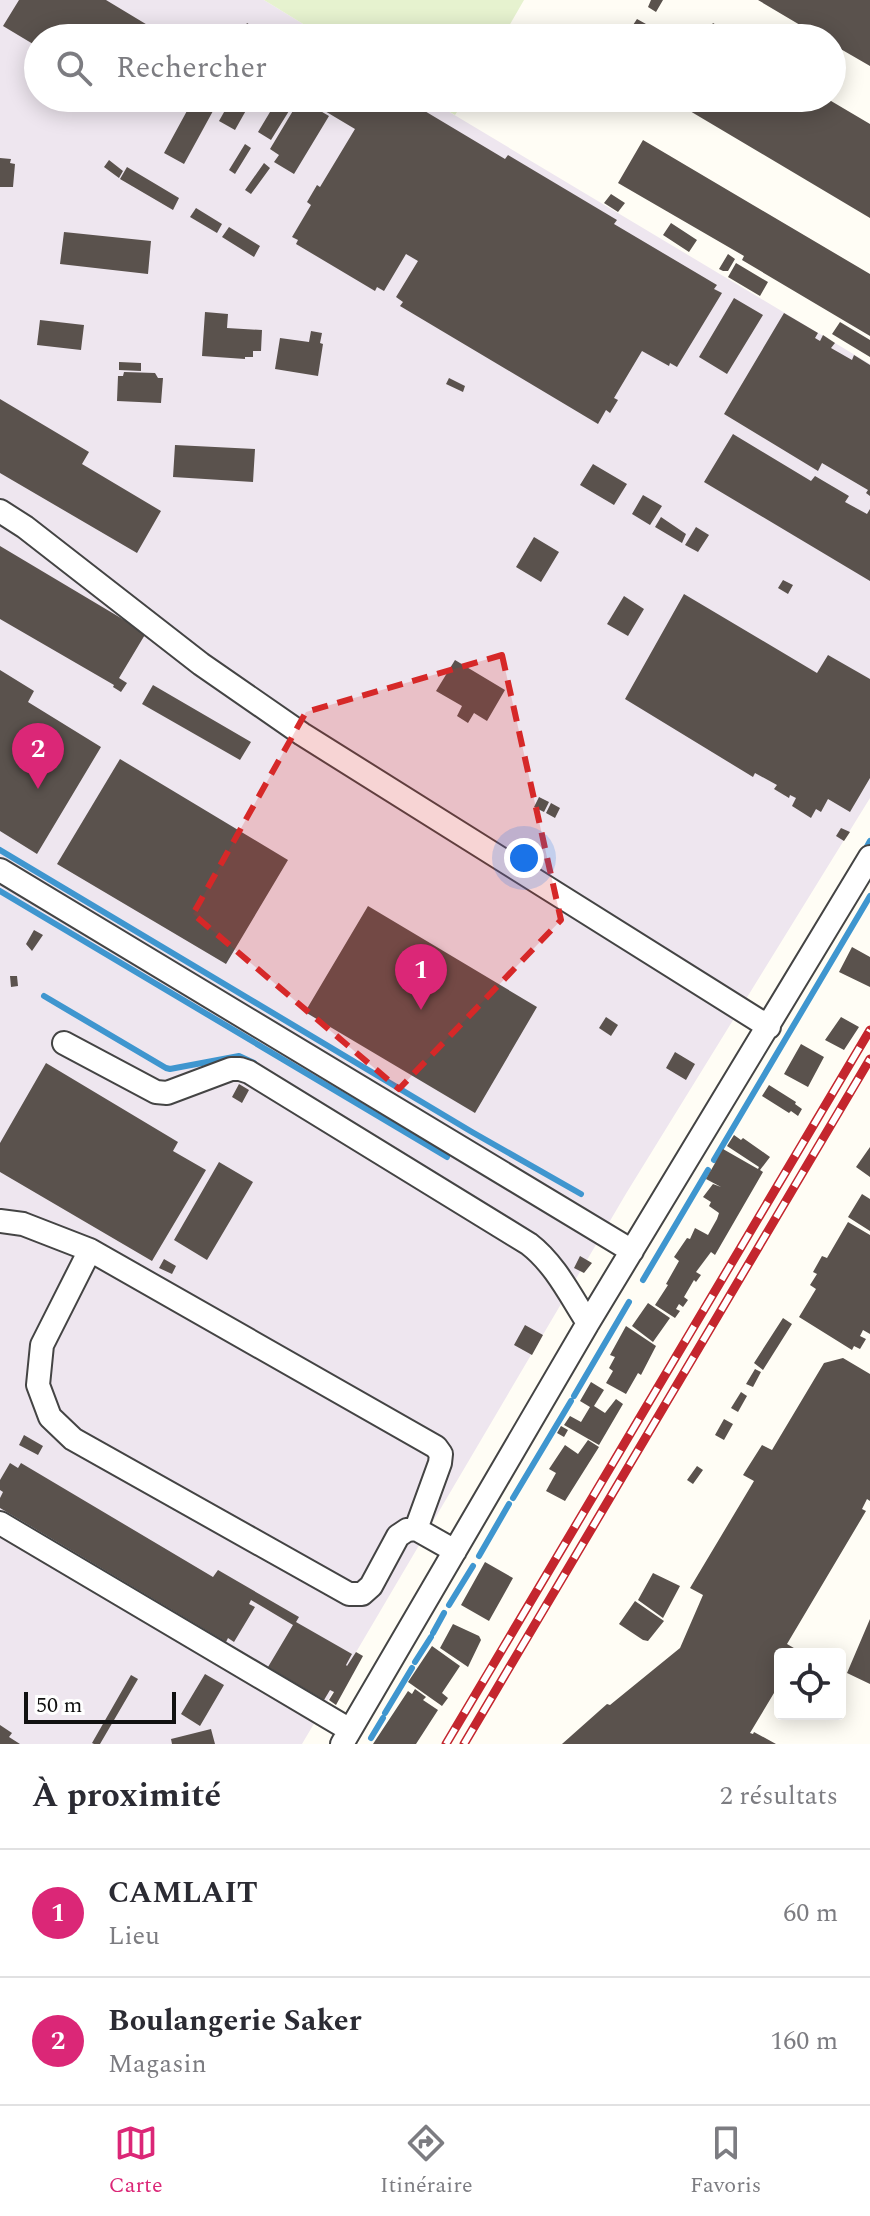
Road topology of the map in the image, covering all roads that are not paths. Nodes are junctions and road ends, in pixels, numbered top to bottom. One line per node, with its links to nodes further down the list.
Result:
1 (0, 511): 4 (street)
2 (870, 857): 4 (street)
3 (0, 870): 8 (street)
4 (769, 1027): 8 (street)
5 (64, 1043): 9 (street)
6 (0, 1221): 7 (street)
7 (90, 1250): 11 (street); 11 (street)
8 (632, 1251): 9 (street)
9 (588, 1323): 12 (street)
10 (0, 1523): 13 (street)
11 (416, 1529): 12 (street)
12 (455, 1551): 13 (street)
13 (346, 1737)

